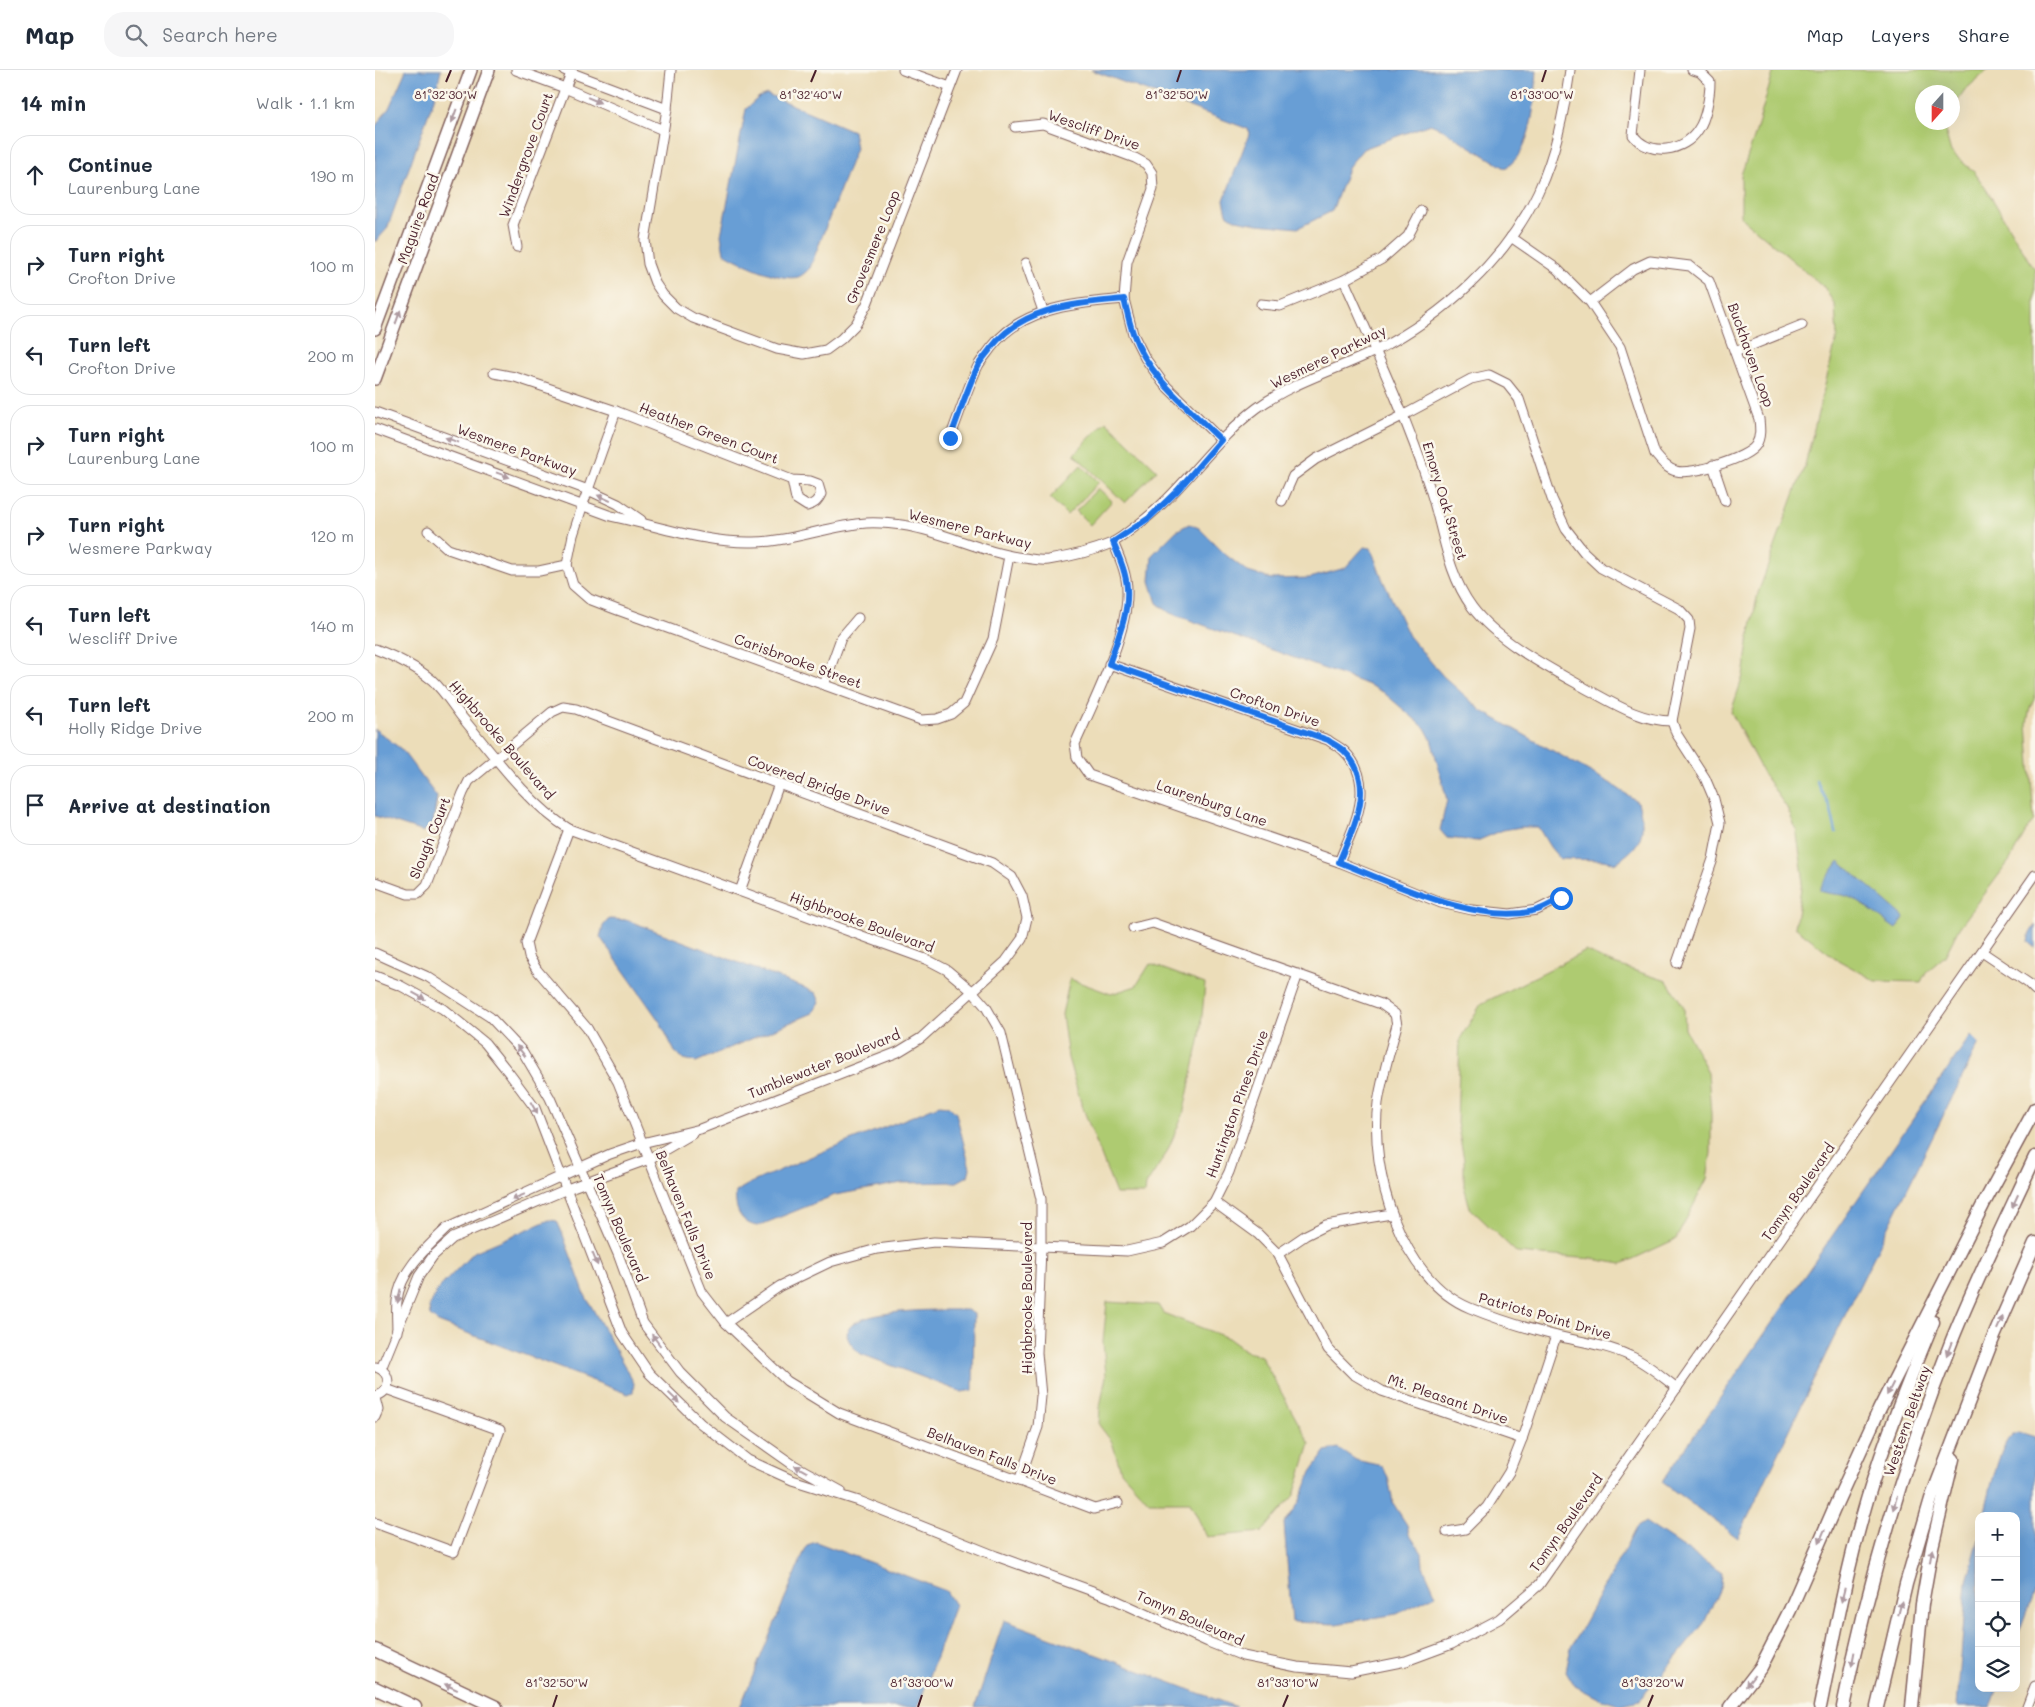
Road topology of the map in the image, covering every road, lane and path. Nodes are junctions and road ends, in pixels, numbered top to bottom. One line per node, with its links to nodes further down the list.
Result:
1 (471, 70): 26 (main road, Maguire Road, one-way to 26)
2 (489, 70): 30 (main road, Maguire Road, one-way to 2)
3 (516, 70): 12 (street)
4 (671, 70): 13 (street, Grovesmere Loop)
5 (903, 70): 11 (street)
6 (957, 70): 11 (street, Grovesmere Loop)
7 (1570, 70): 17 (street, Wesmere Parkway)
8 (1640, 70): 9 (street)
9 (1692, 70)
10 (568, 71): 12 (street, Windergrove Court); 13 (street)
11 (951, 87): 15 (street, Grovesmere Loop)
12 (565, 88): 15 (street, one-way to 15); 18 (street, Windergrove Court)
13 (667, 109): 15 (street, Grovesmere Loop)
14 (1015, 127): 21 (street, Wescliff Drive)
15 (663, 130)
16 (1421, 211): 20 (street)
17 (1511, 237): 22 (street, Buckhaven Loop); 27 (street, Wesmere Parkway)
18 (517, 247)
19 (1026, 264): 24 (street)
20 (1343, 280): 23 (street); 27 (street, Emory Oak Street)
21 (1124, 299): 24 (street); 36 (street, Wescliff Drive)
22 (1590, 302): 28 (street, Buckhaven Loop); 37 (street, Buckhaven Loop)
23 (1261, 304)
24 (1043, 311): 35 (street)
25 (1803, 325): 28 (street)
26 (375, 329)
27 (1375, 351): 33 (street, Emory Oak Street); 36 (street, Wesmere Parkway)
28 (1735, 352): 37 (street, Buckhaven Loop)
29 (494, 373): 31 (street, Heather Green Court)
30 (375, 379)
31 (616, 411): 38 (street, Heather Green Court); 39 (street)
32 (375, 412): 39 (street, Wesmere Parkway, one-way to 32)
33 (1402, 416): 40 (street); 52 (street, Emory Oak Street); 52 (street)
34 (375, 429): 42 (street, Wesmere Parkway, one-way to 42)
35 (950, 438)
36 (1221, 440): 45 (street, Wesmere Parkway)
37 (1713, 465): 41 (street)
38 (792, 480)
39 (588, 490): 42 (street); 43 (street, Wesmere Parkway, one-way to 39)
40 (1282, 501)
41 (1725, 501)
42 (583, 504): 43 (street, Wesmere Parkway); 47 (street)
43 (645, 523): 46 (street, Wesmere Parkway)
44 (428, 531): 47 (street)
45 (1113, 542): 46 (street, Wesmere Parkway); 50 (street, Laurenburg Lane)
46 (1009, 556): 51 (street, Carisbrooke Street)
47 (567, 566): 51 (street, Carisbrooke Street)
48 (858, 618): 51 (street)
49 (375, 649): 53 (street, Highbrooke Boulevard)
50 (1109, 664): 56 (street, Crofton Drive); 56 (street, Laurenburg Lane)
51 (824, 686)
52 (1672, 721): 64 (street)
53 (496, 759): 54 (street, Covered Bridge Drive); 55 (street, Highbrooke Boulevard); 58 (street, Slough Court)
54 (779, 784): 59 (street); 68 (street, Covered Bridge Drive)
55 (569, 829): 59 (street, Highbrooke Boulevard); 71 (street, Belhaven Falls Drive)
56 (1339, 862): 60 (street, Laurenburg Lane)
57 (2035, 875): 62 (street, Tomyn Boulevard)
58 (375, 882)
59 (739, 891): 68 (street, Highbrooke Boulevard)
60 (1561, 898)
61 (1133, 928): 65 (street, Patriots Point Drive)
62 (1982, 952): 67 (street); 92 (street, Tomyn Boulevard)
63 (375, 953): 75 (street, Tomyn Boulevard, one-way to 63)
64 (1677, 963)
65 (1298, 974): 80 (street, Huntington Pines Drive); 82 (street, Patriots Point Drive)
66 (375, 976): 77 (street, Tomyn Boulevard, one-way to 77)
67 (2035, 990)
68 (972, 991): 70 (street, Tumblewater Boulevard); 86 (street, Highbrooke Boulevard)
69 (2035, 1109): 81 (highway)
70 (701, 1129): 71 (street, Tumblewater Boulevard); 74 (street, Tumblewater Boulevard)
71 (642, 1143): 72 (street, Tumblewater Boulevard); 74 (street, Belhaven Falls Drive)
72 (610, 1154): 75 (street, Tumblewater Boulevard); 76 (street)
73 (2035, 1157): 110 (highway, Western Beltway, one-way to 110)
74 (649, 1159): 76 (street, Tumblewater Boulevard); 88 (street, Belhaven Falls Drive)
75 (580, 1168): 77 (street, Tumblewater Boulevard); 78 (street, Tomyn Boulevard)
76 (616, 1171): 78 (street, Tumblewater Boulevard)
77 (562, 1176): 79 (street, Tomyn Boulevard); 83 (street, Tumblewater Boulevard, one-way to 83)
78 (586, 1182): 79 (street, Tumblewater Boulevard); 99 (street, Tomyn Boulevard, one-way to 78)
79 (567, 1189): 84 (street, Tumblewater Boulevard); 99 (street, Tomyn Boulevard, one-way to 99)
80 (1214, 1202): 86 (street, Huntington Pines Drive); 87 (street, Mt. Pleasant Drive)
81 (1983, 1205): 108 (highway, one-way to 108); 109 (highway, one-way to 109)
82 (1391, 1214): 87 (street); 90 (street, Patriots Point Drive)
83 (447, 1228): 84 (street); 89 (street, Tumblewater Boulevard, one-way to 89)
84 (453, 1238): 89 (street, Tumblewater Boulevard)
85 (2035, 1244): 95 (highway, one-way to 85)
86 (1041, 1248): 88 (street, Huntington Pines Drive); 98 (street, Highbrooke Boulevard)
87 (1278, 1254): 97 (street, Mt. Pleasant Drive)
88 (726, 1323): 98 (street, Belhaven Falls Drive)
89 (397, 1332): 91 (street, Tumblewater Boulevard)
90 (1556, 1336): 92 (street, Patriots Point Drive); 97 (street)
91 (378, 1368): 93 (street)
92 (1677, 1388): 99 (street, Tomyn Boulevard)
93 (386, 1389): 94 (street); 101 (street)
94 (375, 1397): 96 (street)
95 (1965, 1411): 111 (highway, one-way to 95); 112 (highway, one-way to 95)
96 (375, 1417)
97 (1522, 1439): 102 (street)
98 (1019, 1480): 100 (street, Belhaven Falls Drive)
99 (859, 1501)
100 (1118, 1503)
101 (375, 1523)
102 (1447, 1532)
103 (375, 1650): 107 (highway, one-way to 103)
104 (2035, 1686): 113 (street)
105 (375, 1688): 106 (highway)
106 (415, 1707)
107 (496, 1707)
108 (1730, 1707)
109 (1820, 1707)
110 (1843, 1707)
111 (1877, 1707)
112 (1912, 1707)
113 (2027, 1707)

